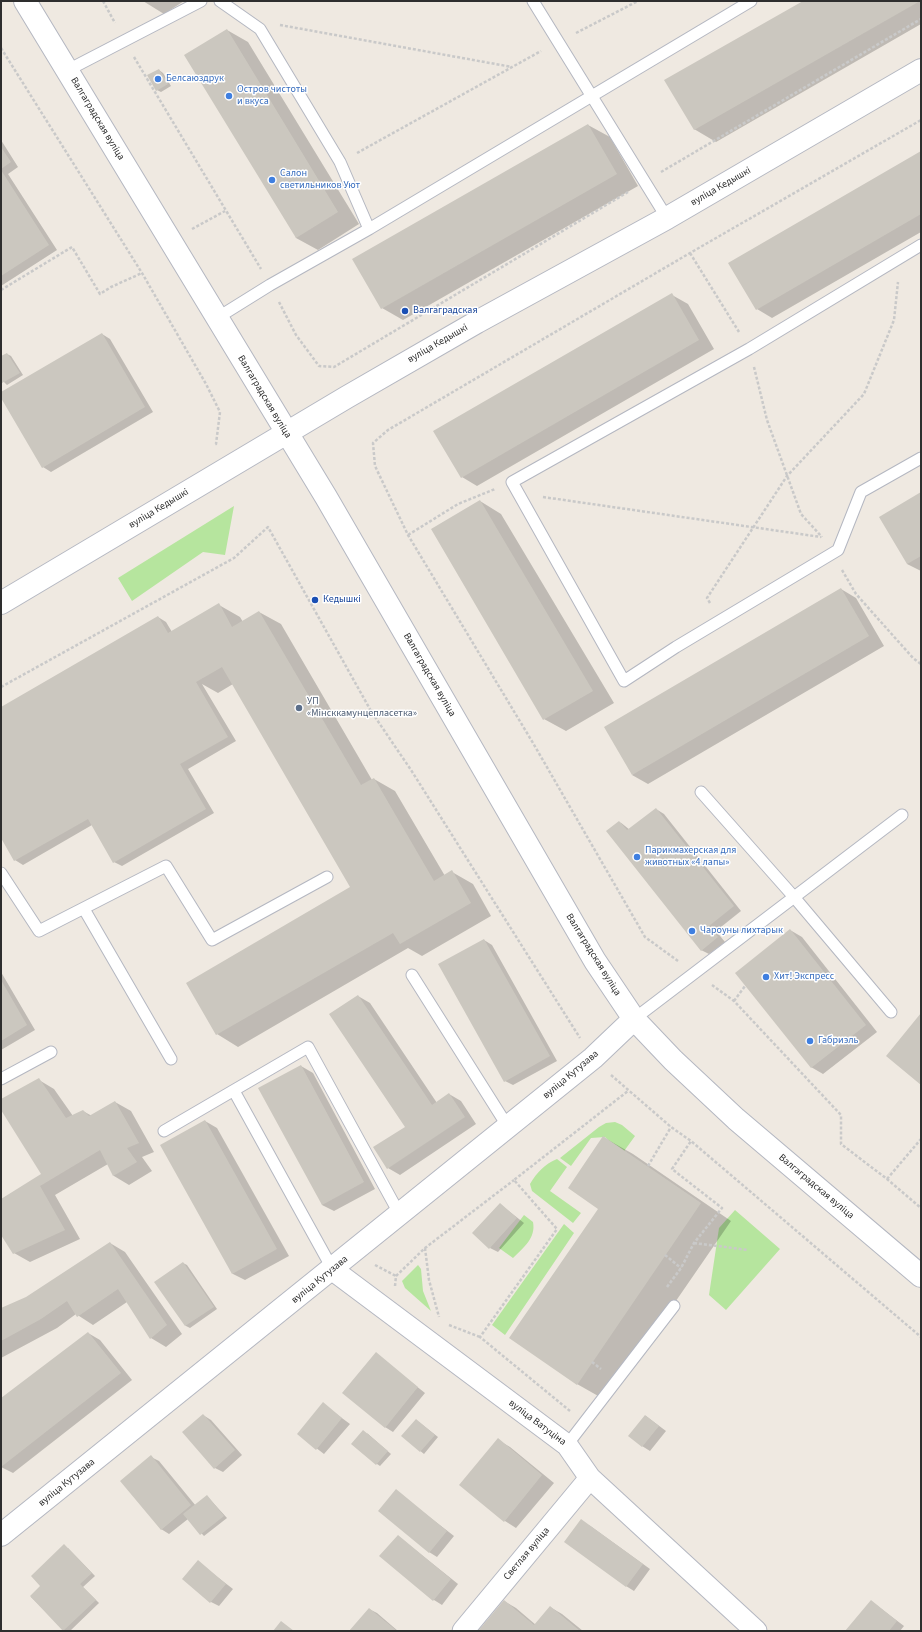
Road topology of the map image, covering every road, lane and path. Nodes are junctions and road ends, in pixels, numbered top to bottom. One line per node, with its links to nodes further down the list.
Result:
1 (26, 1): 14 (street, Валгаградская вуліца)
2 (102, 1): 9 (path)
3 (201, 1): 9 (lane)
4 (220, 1): 18 (lane)
5 (533, 1): 10 (lane)
6 (638, 1): 10 (path)
7 (751, 1): 16 (lane)
8 (276, 24): 13 (path)
9 (124, 41): 14 (lane); 19 (path)
10 (559, 42): 16 (lane)
11 (1, 48): 26 (path)
12 (533, 56): 13 (path)
13 (512, 67): 18 (path)
14 (68, 70): 22 (street, Валгаградская вуліца)
15 (921, 70): 20 (street, вуліца Кедышкі)
16 (591, 95): 20 (lane); 21 (lane)
17 (921, 120): 24 (path)
18 (340, 162): 21 (lane)
19 (225, 211): 22 (path); 27 (path)
20 (667, 218): 32 (street, вуліца Кедышкі)
21 (369, 229): 27 (lane)
22 (171, 240): 29 (street, Валгаградская вуліца)
23 (921, 245): 25 (lane)
24 (690, 253): 30 (path); 39 (path)
25 (901, 257): 30 (lane); 35 (path)
26 (142, 273): 28 (path); 33 (path)
27 (270, 284): 29 (lane); 31 (path)
28 (1, 290)
29 (217, 318): 32 (street, Валгаградская вуліца)
30 (749, 349): 35 (path); 36 (lane)
31 (334, 367)
32 (286, 433): 42 (street, вуліца Кедышкі); 57 (street, Валгаградская вуліца)
33 (216, 444)
34 (921, 458): 41 (lane)
35 (787, 476): 38 (path); 40 (path)
36 (512, 482): 37 (lane); 39 (path)
37 (519, 493): 38 (path); 43 (lane)
38 (752, 527): 40 (path); 43 (path)
39 (408, 535): 52 (path)
40 (822, 537): 41 (path)
41 (832, 554): 43 (lane); 44 (path)
42 (1, 603)
43 (721, 621)
44 (921, 664)
45 (1, 688): 59 (path)
46 (701, 792): 50 (lane)
47 (902, 816): 50 (lane)
48 (1, 873): 51 (lane)
49 (327, 877): 51 (lane)
50 (794, 897): 52 (lane); 56 (lane)
51 (84, 909): 60 (lane)
52 (696, 974): 55 (path); 57 (lane)
53 (412, 975): 64 (lane)
54 (745, 986): 55 (path)
55 (734, 1001): 70 (path)
56 (891, 1012)
57 (634, 1019): 59 (street, вуліца Кутузава); 80 (street, Валгаградская вуліца)
58 (51, 1052): 61 (lane)
59 (593, 1058): 62 (path); 64 (street, вуліца Кутузава)
60 (170, 1059)
61 (1, 1079)
62 (628, 1090): 65 (path); 71 (path)
63 (234, 1091): 66 (lane); 73 (lane); 79 (lane)
64 (508, 1127): 73 (street, вуліца Кутузава)
65 (671, 1127): 68 (path); 69 (path)
66 (164, 1131)
67 (921, 1139): 70 (path)
68 (691, 1141): 74 (path); 87 (path)
69 (648, 1166)
70 (887, 1179): 72 (path)
71 (514, 1180): 75 (path); 86 (path)
72 (921, 1208)
73 (400, 1215): 79 (street, вуліца Кутузава)
74 (694, 1243): 76 (path); 78 (path)
75 (425, 1248): 81 (path); 84 (path)
76 (748, 1250)
77 (665, 1255): 78 (path)
78 (681, 1268): 82 (path)
79 (333, 1270): 91 (street, вуліца Ватуціна); 93 (street, вуліца Кутузава)
80 (921, 1276)
81 (400, 1292)
82 (663, 1293)
83 (674, 1306): 91 (lane)
84 (434, 1317)
85 (447, 1324): 86 (path)
86 (480, 1337): 90 (path)
87 (921, 1337)
88 (592, 1362): 89 (path)
89 (604, 1372)
90 (573, 1413)
91 (567, 1445): 92 (street, вуліца Ватуціна)
92 (590, 1478): 94 (street, Светлая вуліца); 95 (street, вуліца Ватуціна)
93 (1, 1535)
94 (463, 1631)
95 (756, 1631)

